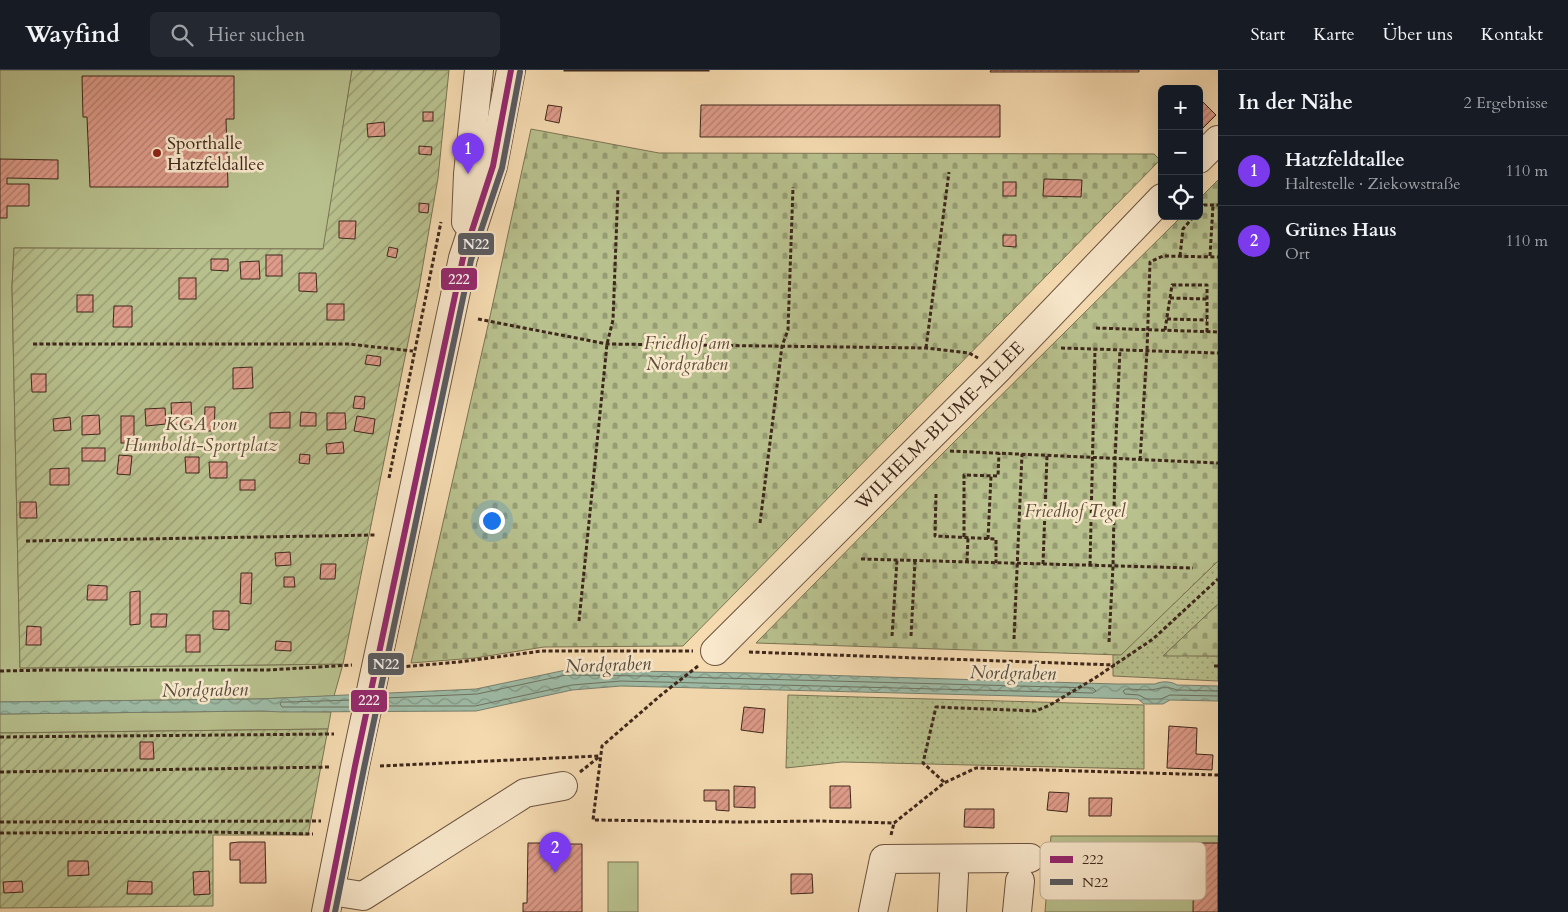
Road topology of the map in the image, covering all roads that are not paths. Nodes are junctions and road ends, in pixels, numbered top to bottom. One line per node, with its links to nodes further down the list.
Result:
1 (479, 70): 6 (street)
2 (511, 70): 6 (street)
3 (1218, 140): 4 (street)
4 (1203, 155)
5 (1158, 202): 7 (street, WILHELM-BLUME-ALLEE)
6 (463, 258): 10 (street)
7 (708, 658)
8 (564, 786): 10 (street)
9 (954, 875): 12 (street)
10 (329, 902)
11 (873, 912): 13 (street)
12 (952, 912)
13 (1017, 912)

